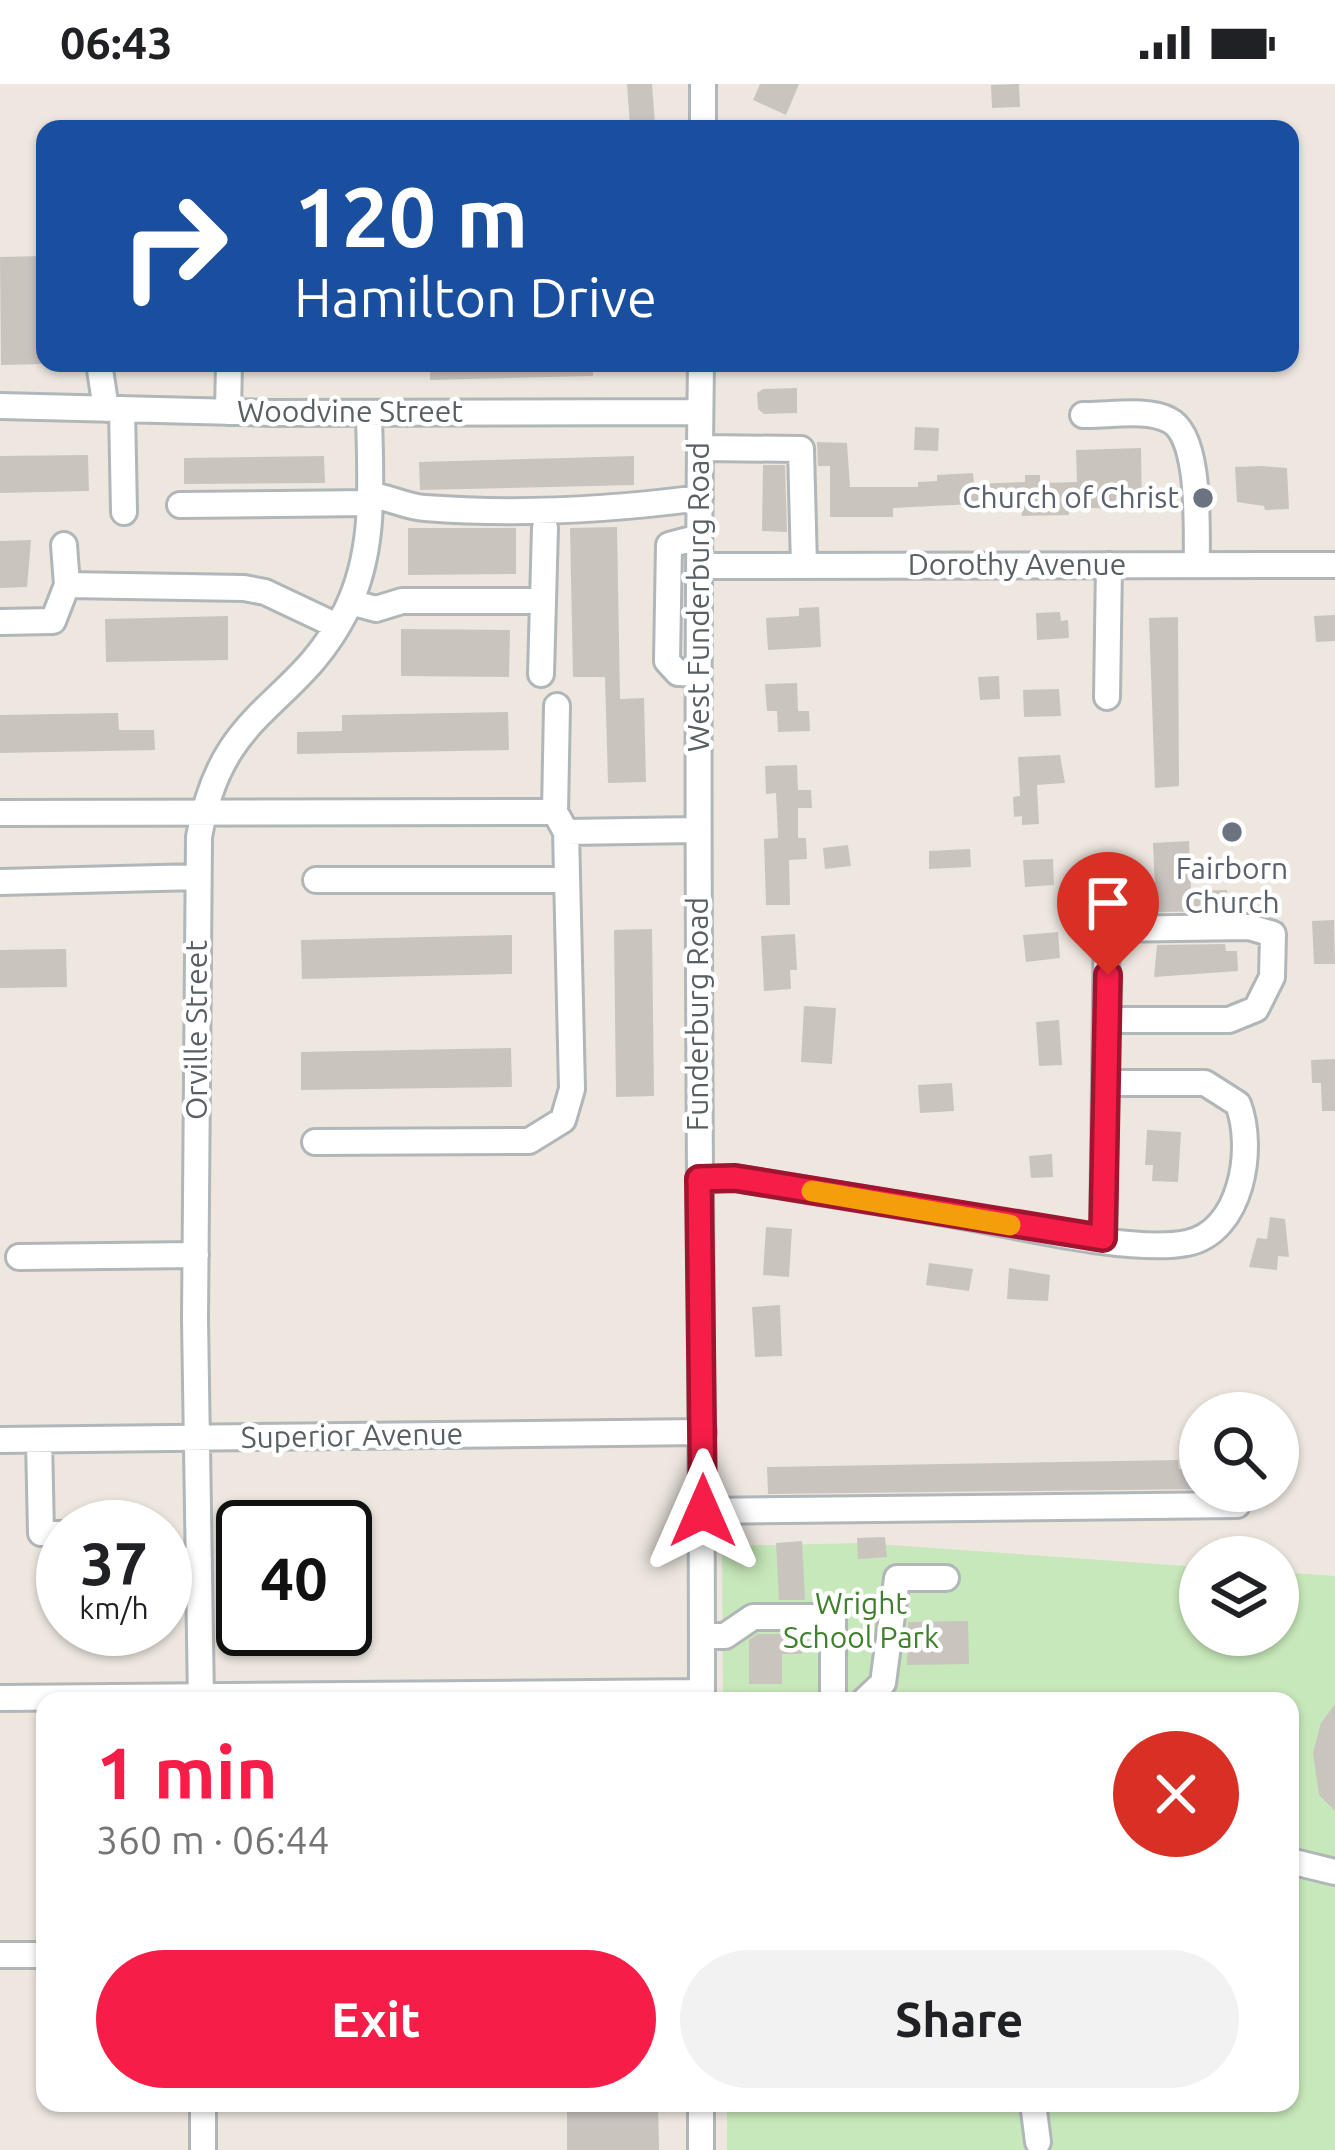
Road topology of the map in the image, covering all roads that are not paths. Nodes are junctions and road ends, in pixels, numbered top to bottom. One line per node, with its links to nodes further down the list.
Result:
1 (703, 84): 2 (street)
2 (703, 120)
3 (102, 372): 7 (street)
4 (229, 372): 8 (street)
5 (701, 372): 9 (street, West Funderburg Road)
6 (0, 406): 7 (street, Woodvine Street)
7 (114, 409): 8 (street, Woodvine Street); 16 (street)
8 (227, 412): 10 (street, Woodvine Street)
9 (700, 412): 10 (street, Woodvine Street); 12 (street, West Funderburg Road)
10 (369, 413): 14 (street, Orville Street)
11 (1083, 416): 21 (street)
12 (700, 448): 13 (street, West Funderburg Road); 24 (street)
13 (700, 498): 14 (street); 18 (street, West Funderburg Road)
14 (370, 499): 15 (street); 27 (street, Orville Street)
15 (180, 505)
16 (124, 512)
17 (545, 528): 26 (street)
18 (699, 538): 23 (street, West Funderburg Road); 31 (street)
19 (64, 544): 25 (street)
20 (1109, 565): 21 (street, Dorothy Avenue); 24 (street, Dorothy Avenue); 32 (street)
21 (1197, 565): 22 (street, Dorothy Avenue)
22 (1335, 565)
23 (699, 566): 24 (street, Dorothy Avenue); 31 (street, West Funderburg Road)
24 (804, 566)
25 (67, 586): 28 (street); 29 (street)
26 (543, 601): 27 (street); 30 (street)
27 (350, 602): 29 (street, Orville Street)
28 (0, 622)
29 (337, 626): 34 (street, Orville Street)
30 (542, 674)
31 (699, 674): 37 (street, West Funderburg Road)
32 (1107, 697)
33 (557, 706): 36 (street)
34 (204, 812): 35 (street); 36 (street); 38 (street, Orville Street)
35 (0, 813)
36 (561, 822): 37 (street); 40 (street)
37 (698, 830): 45 (street, Funderburg Road)
38 (198, 877): 41 (street); 47 (street, Orville Street)
39 (316, 880): 40 (street)
40 (567, 880): 44 (street)
41 (0, 883)
42 (1108, 1020): 42 (street); 43 (street)
43 (1108, 1083): 46 (street); 46 (street)
44 (315, 1142)
45 (699, 1179): 46 (street); 49 (street, Funderburg Road)
46 (1103, 1238)
47 (196, 1255): 48 (street); 50 (street, Orville Street)
48 (19, 1257)
49 (703, 1432): 50 (street, Superior Avenue); 55 (street, Funderburg Road)
50 (198, 1438): 52 (street, Superior Avenue); 57 (street, Orville Street)
51 (0, 1440): 52 (street, Superior Avenue)
52 (39, 1440): 53 (street)
53 (40, 1500)
54 (1179, 1506): 55 (street)
55 (703, 1511): 59 (street, Funderburg Road)
56 (192, 1559): 57 (street)
57 (199, 1559): 60 (street, Orville Street)
58 (946, 1579): 63 (street)
59 (702, 1636): 61 (street, Funderburg Road); 62 (street)
60 (201, 1692)
61 (702, 1692)
62 (832, 1692)
63 (874, 1692)
64 (0, 1698): 65 (street)
65 (36, 1698)
66 (1299, 1863): 67 (street)
67 (1335, 1872)
68 (0, 1955): 69 (street)
69 (36, 1955)
70 (203, 2112): 74 (street)
71 (701, 2112): 75 (street)
72 (1034, 2112): 73 (street)
73 (1038, 2142)
74 (203, 2150)
75 (701, 2150)

